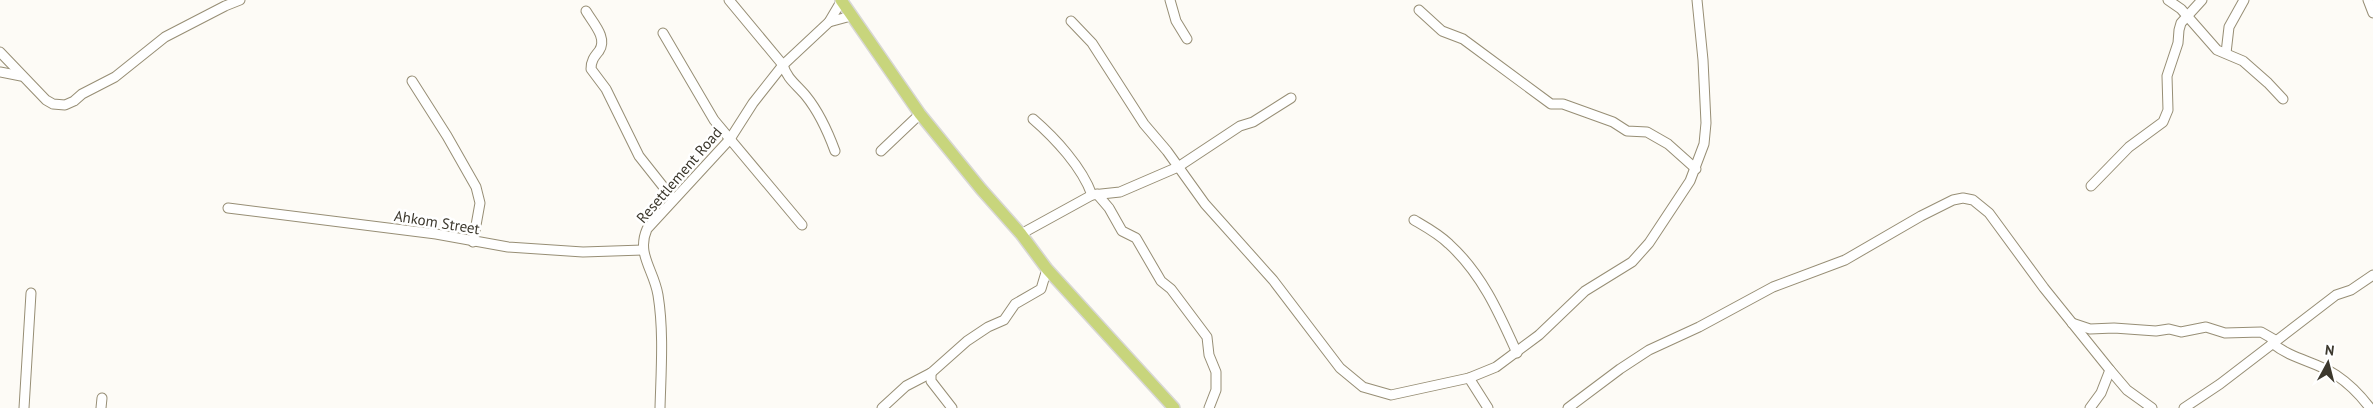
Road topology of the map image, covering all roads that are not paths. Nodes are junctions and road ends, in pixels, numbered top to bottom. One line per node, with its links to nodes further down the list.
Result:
1 (240, 0): 23 (street)
2 (729, 0): 21 (street)
3 (841, 0): 13 (main road); 16 (street, Resettlement Road)
4 (1170, 0): 18 (street)
5 (1697, 0): 33 (street)
6 (2168, 0): 14 (street)
7 (2202, 0): 14 (street)
8 (2244, 0): 20 (street)
9 (2368, 0): 12 (street)
10 (1419, 10): 33 (street)
11 (586, 11): 36 (street)
12 (2373, 12)
13 (851, 16): 16 (street, Resettlement Road); 27 (main road)
14 (2188, 16): 20 (street); 34 (street)
15 (1071, 20): 32 (street)
16 (829, 22): 21 (street, Resettlement Road)
17 (663, 33): 29 (street)
18 (1187, 39)
19 (0, 52): 23 (street)
20 (2226, 53): 26 (street)
21 (783, 65): 29 (street, Resettlement Road); 30 (street)
22 (0, 72): 23 (street)
23 (21, 76)
24 (412, 81): 41 (street)
25 (1291, 98): 32 (street)
26 (2283, 99)
27 (920, 114): 31 (street); 40 (main road)
28 (1033, 119): 35 (street)
29 (730, 140): 36 (street, Resettlement Road); 39 (street)
30 (835, 151)
31 (881, 151)
32 (1178, 167): 35 (street); 51 (street)
33 (1696, 169): 48 (street)
34 (2091, 186)
35 (1094, 195): 40 (street); 59 (street)
36 (673, 199): 42 (street, Resettlement Road)
37 (228, 208): 41 (street, Ahkom Street)
38 (1414, 220): 48 (street)
39 (802, 225)
40 (1021, 234): 43 (main road)
41 (473, 242): 42 (street, Ahkom Street)
42 (642, 250): 55 (street)
43 (1048, 269): 50 (street); 58 (main road)
44 (2373, 275): 47 (street)
45 (31, 293): 53 (street)
46 (2072, 323): 47 (street); 49 (street); 61 (street)
47 (2273, 342): 64 (street); 65 (street)
48 (1517, 352): 51 (street)
49 (2110, 370): 62 (street); 63 (street)
50 (931, 373): 56 (street); 57 (street)
51 (1468, 378): 60 (street)
52 (102, 398): 54 (street)
53 (24, 408)
54 (101, 408)
55 (660, 408)
56 (882, 408)
57 (952, 408)
58 (1174, 408)
59 (1209, 408)
60 (1488, 408)
61 (1568, 408)
62 (2090, 408)
63 (2152, 408)
64 (2184, 408)
65 (2370, 408)

